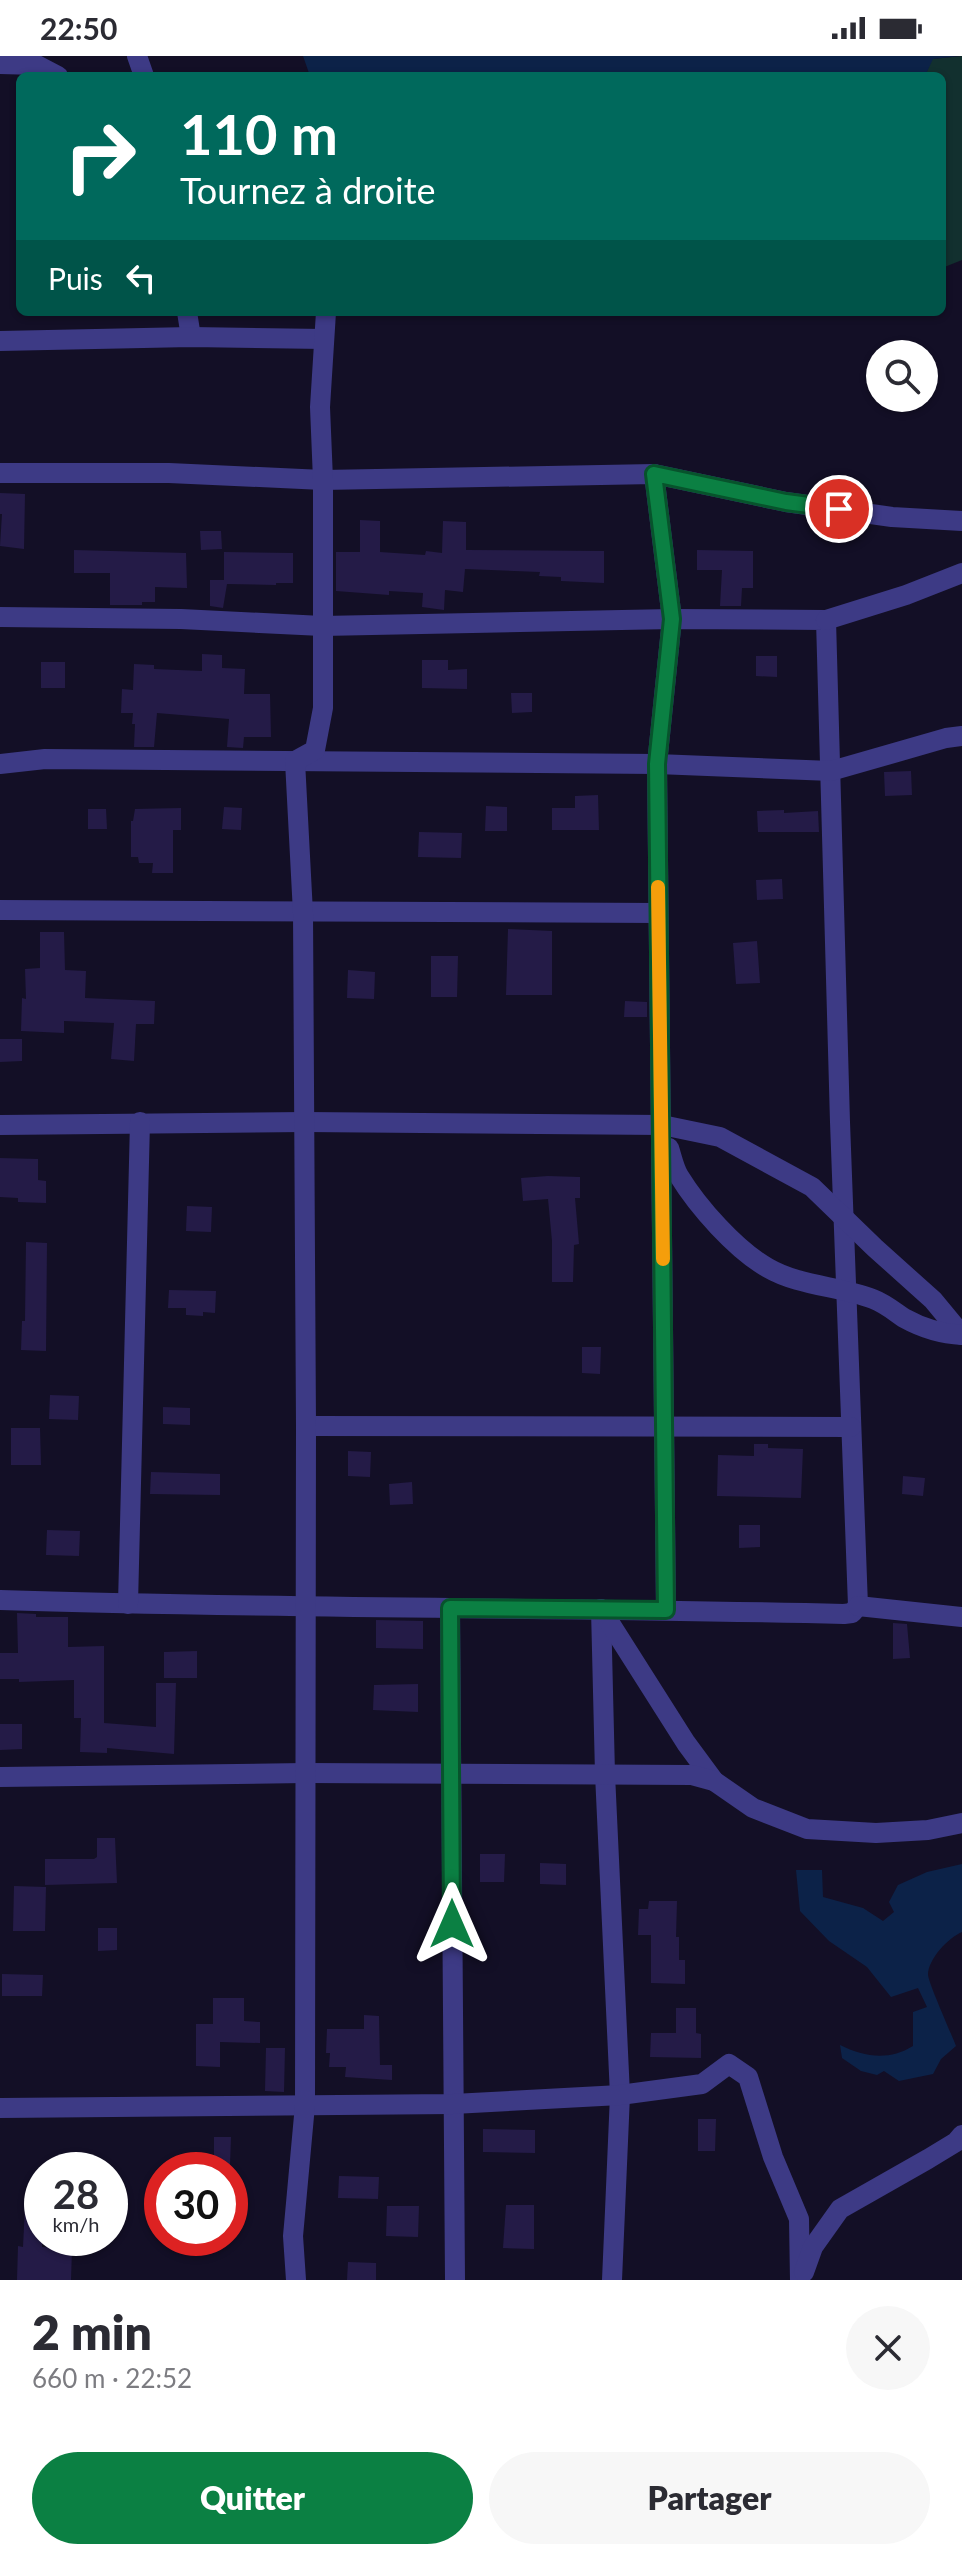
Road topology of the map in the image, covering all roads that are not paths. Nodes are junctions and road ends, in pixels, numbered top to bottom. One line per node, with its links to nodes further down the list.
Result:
1 (0, 64): 2 (street)
2 (50, 72)
3 (188, 316): 5 (street)
4 (326, 316): 6 (street)
5 (191, 337): 6 (street); 7 (street)
6 (324, 339): 10 (street)
7 (0, 341)
8 (0, 473): 10 (street)
9 (654, 474): 10 (street); 11 (street); 14 (street)
10 (323, 480): 16 (street)
11 (962, 521)
12 (962, 573): 15 (street)
13 (0, 617): 16 (street)
14 (672, 619): 15 (street); 16 (street); 20 (street)
15 (826, 620): 21 (street)
16 (322, 626): 18 (street)
17 (962, 736): 21 (street)
18 (295, 761): 19 (street); 20 (street); 23 (street)
19 (0, 764)
20 (657, 764): 21 (street); 24 (street)
21 (831, 771): 29 (street)
22 (0, 910): 23 (street)
23 (303, 913): 24 (street); 26 (street)
24 (658, 913): 28 (street)
25 (140, 1122): 26 (street); 27 (street); 36 (street)
26 (305, 1122): 28 (street); 32 (street)
27 (0, 1125)
28 (662, 1125): 29 (street); 30 (street); 33 (street)
29 (843, 1216): 30 (street); 31 (street)
30 (846, 1289): 31 (street); 34 (street)
31 (962, 1335)
32 (306, 1426): 33 (street); 37 (street)
33 (665, 1426): 34 (street); 41 (street)
34 (851, 1427): 38 (street)
35 (0, 1600): 36 (street)
36 (128, 1604): 37 (street)
37 (305, 1606): 39 (street); 43 (street)
38 (858, 1606): 41 (street); 42 (street)
39 (450, 1608): 40 (street); 44 (street)
40 (601, 1609): 41 (street); 45 (street); 47 (street)
41 (666, 1610)
42 (962, 1617)
43 (305, 1773): 44 (street); 46 (street); 51 (street)
44 (451, 1774): 45 (street); 50 (street)
45 (605, 1774): 47 (street); 49 (street)
46 (0, 1777)
47 (714, 1781): 48 (street)
48 (962, 1823)
49 (620, 2095): 50 (street); 56 (street); 57 (street)
50 (453, 2104): 51 (street); 55 (street)
51 (305, 2105): 52 (street); 54 (street)
52 (0, 2108)
53 (962, 2135): 57 (street)
54 (296, 2280)
55 (455, 2280)
56 (612, 2280)
57 (800, 2280)

